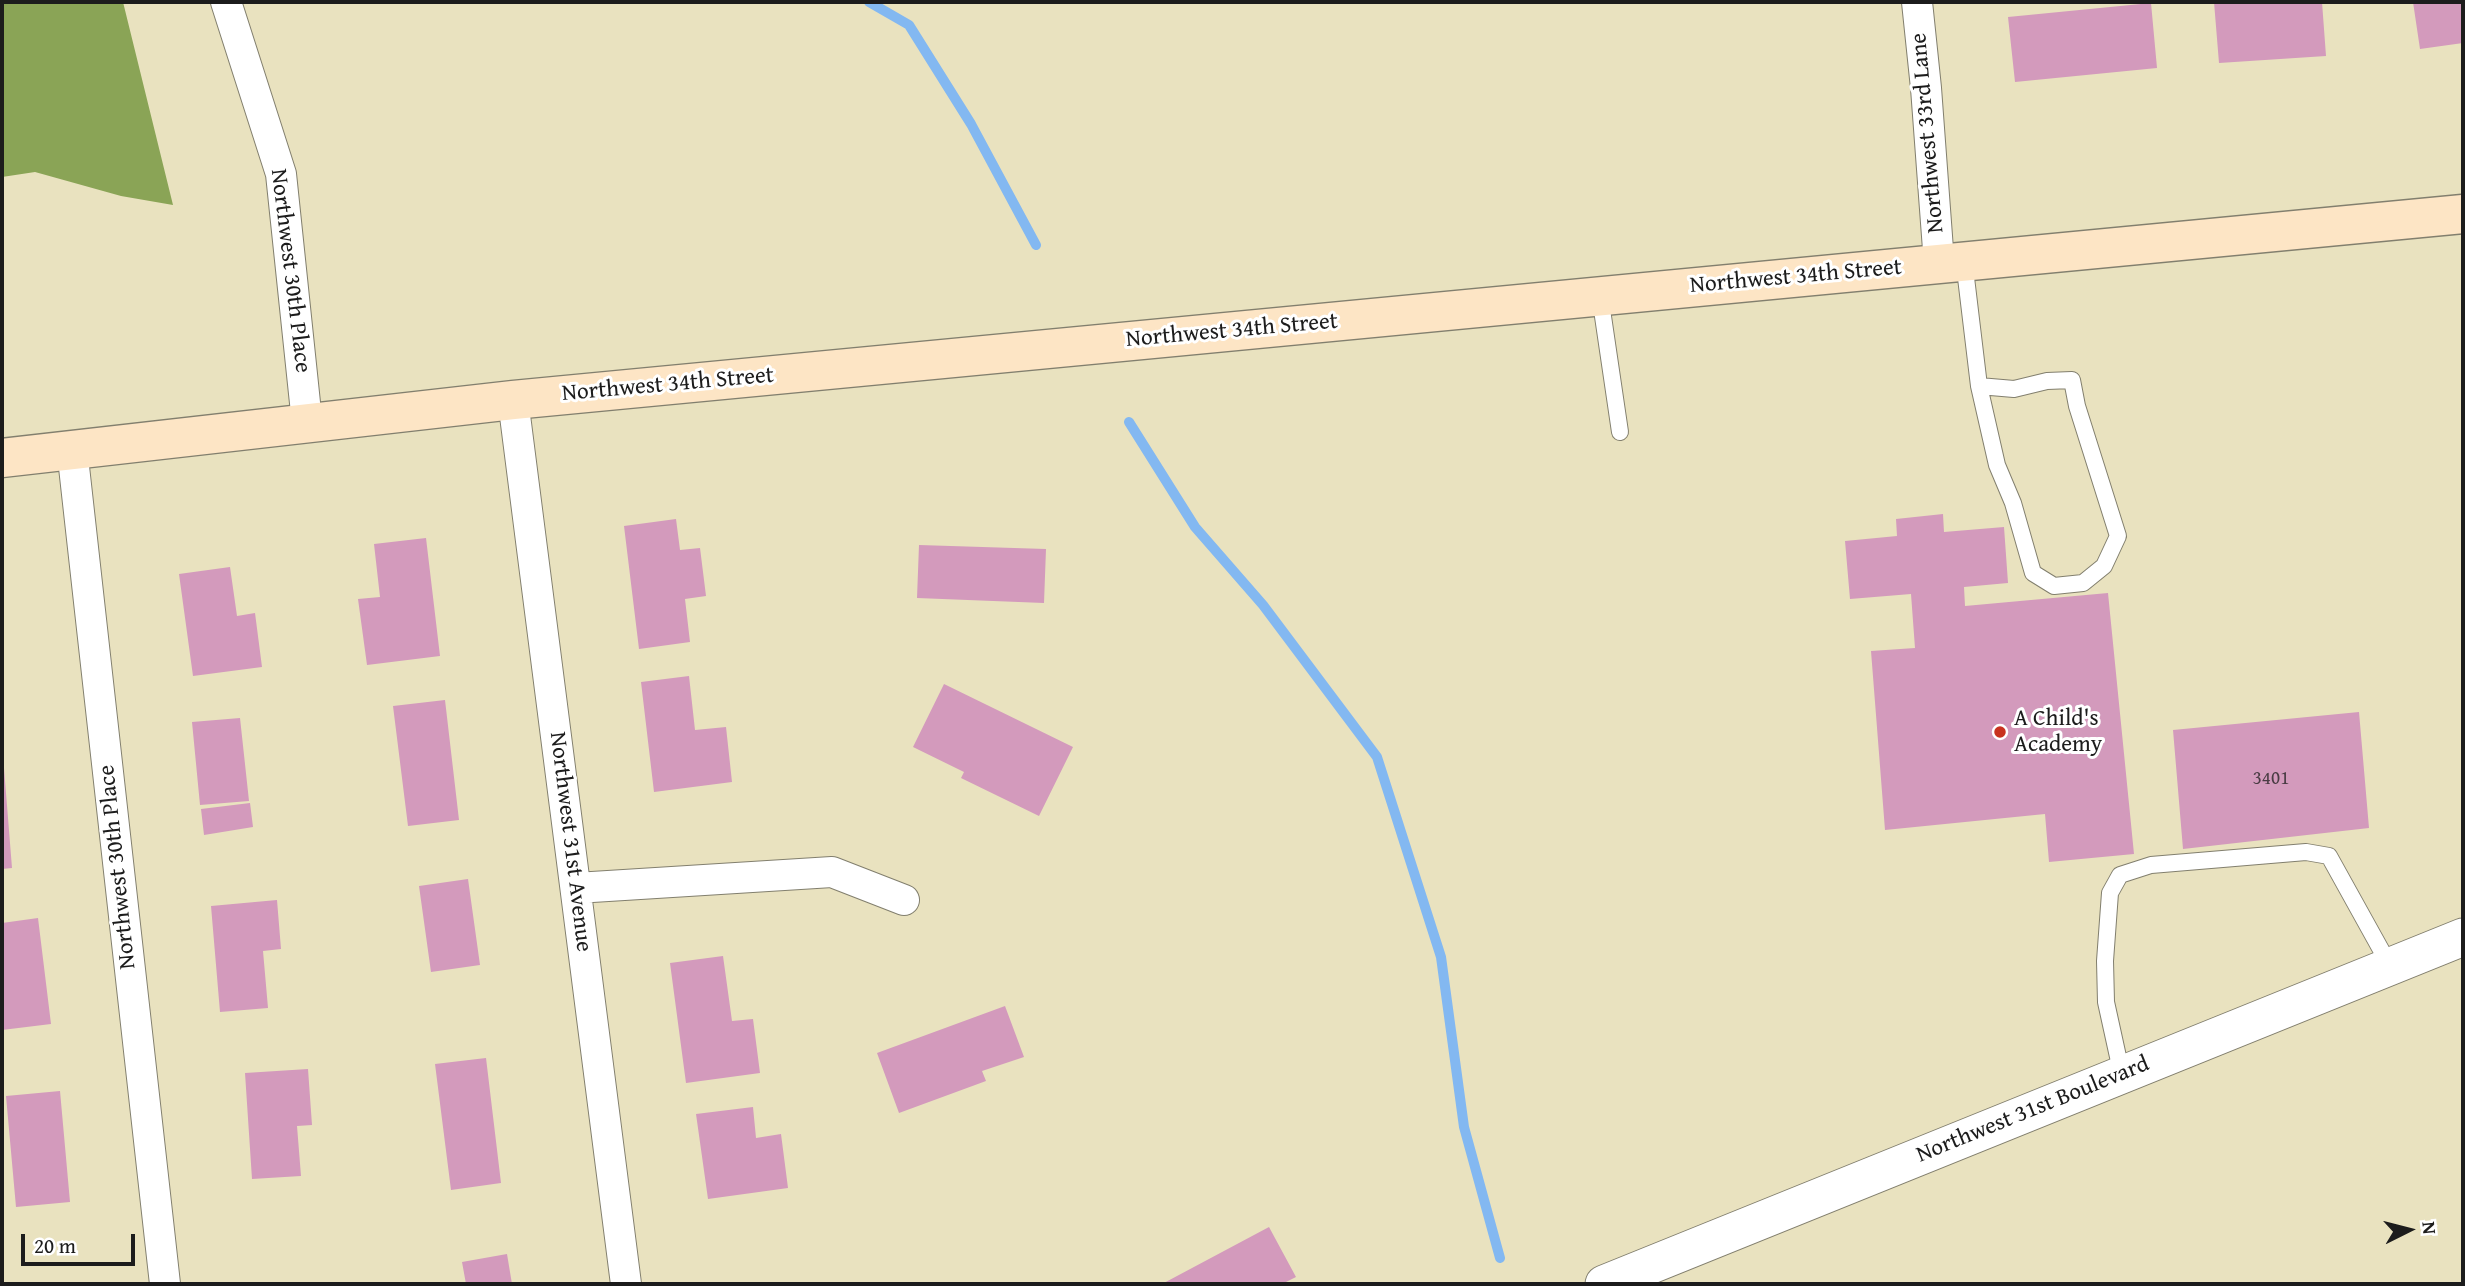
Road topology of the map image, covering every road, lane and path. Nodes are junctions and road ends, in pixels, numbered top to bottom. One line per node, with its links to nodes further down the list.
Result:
1 (226, 2): 8 (street, Northwest 30th Place)
2 (1917, 2): 4 (street, Northwest 33rd Lane)
3 (2463, 214): 4 (main road, Northwest 34th Street)
4 (1951, 262): 5 (main road, Northwest 34th Street); 6 (lane)
5 (1600, 296): 7 (main road, Northwest 34th Street); 9 (lane)
6 (1979, 386): 6 (lane)
7 (513, 400): 8 (main road, Northwest 34th Street); 12 (street, Northwest 31st Avenue)
8 (307, 422): 10 (main road, Northwest 34th Street)
9 (1620, 432)
10 (72, 449): 11 (main road, Northwest 34th Street); 17 (street, Northwest 30th Place)
11 (2, 457)
12 (576, 888): 13 (street); 18 (street, Northwest 31st Avenue)
13 (904, 900)
14 (2463, 937): 15 (street, Northwest 31st Boulevard)
15 (2390, 967): 16 (street, Northwest 31st Boulevard); 16 (lane)
16 (2122, 1075): 19 (street, Northwest 31st Boulevard)
17 (164, 1284)
18 (626, 1284)
19 (1604, 1284)

